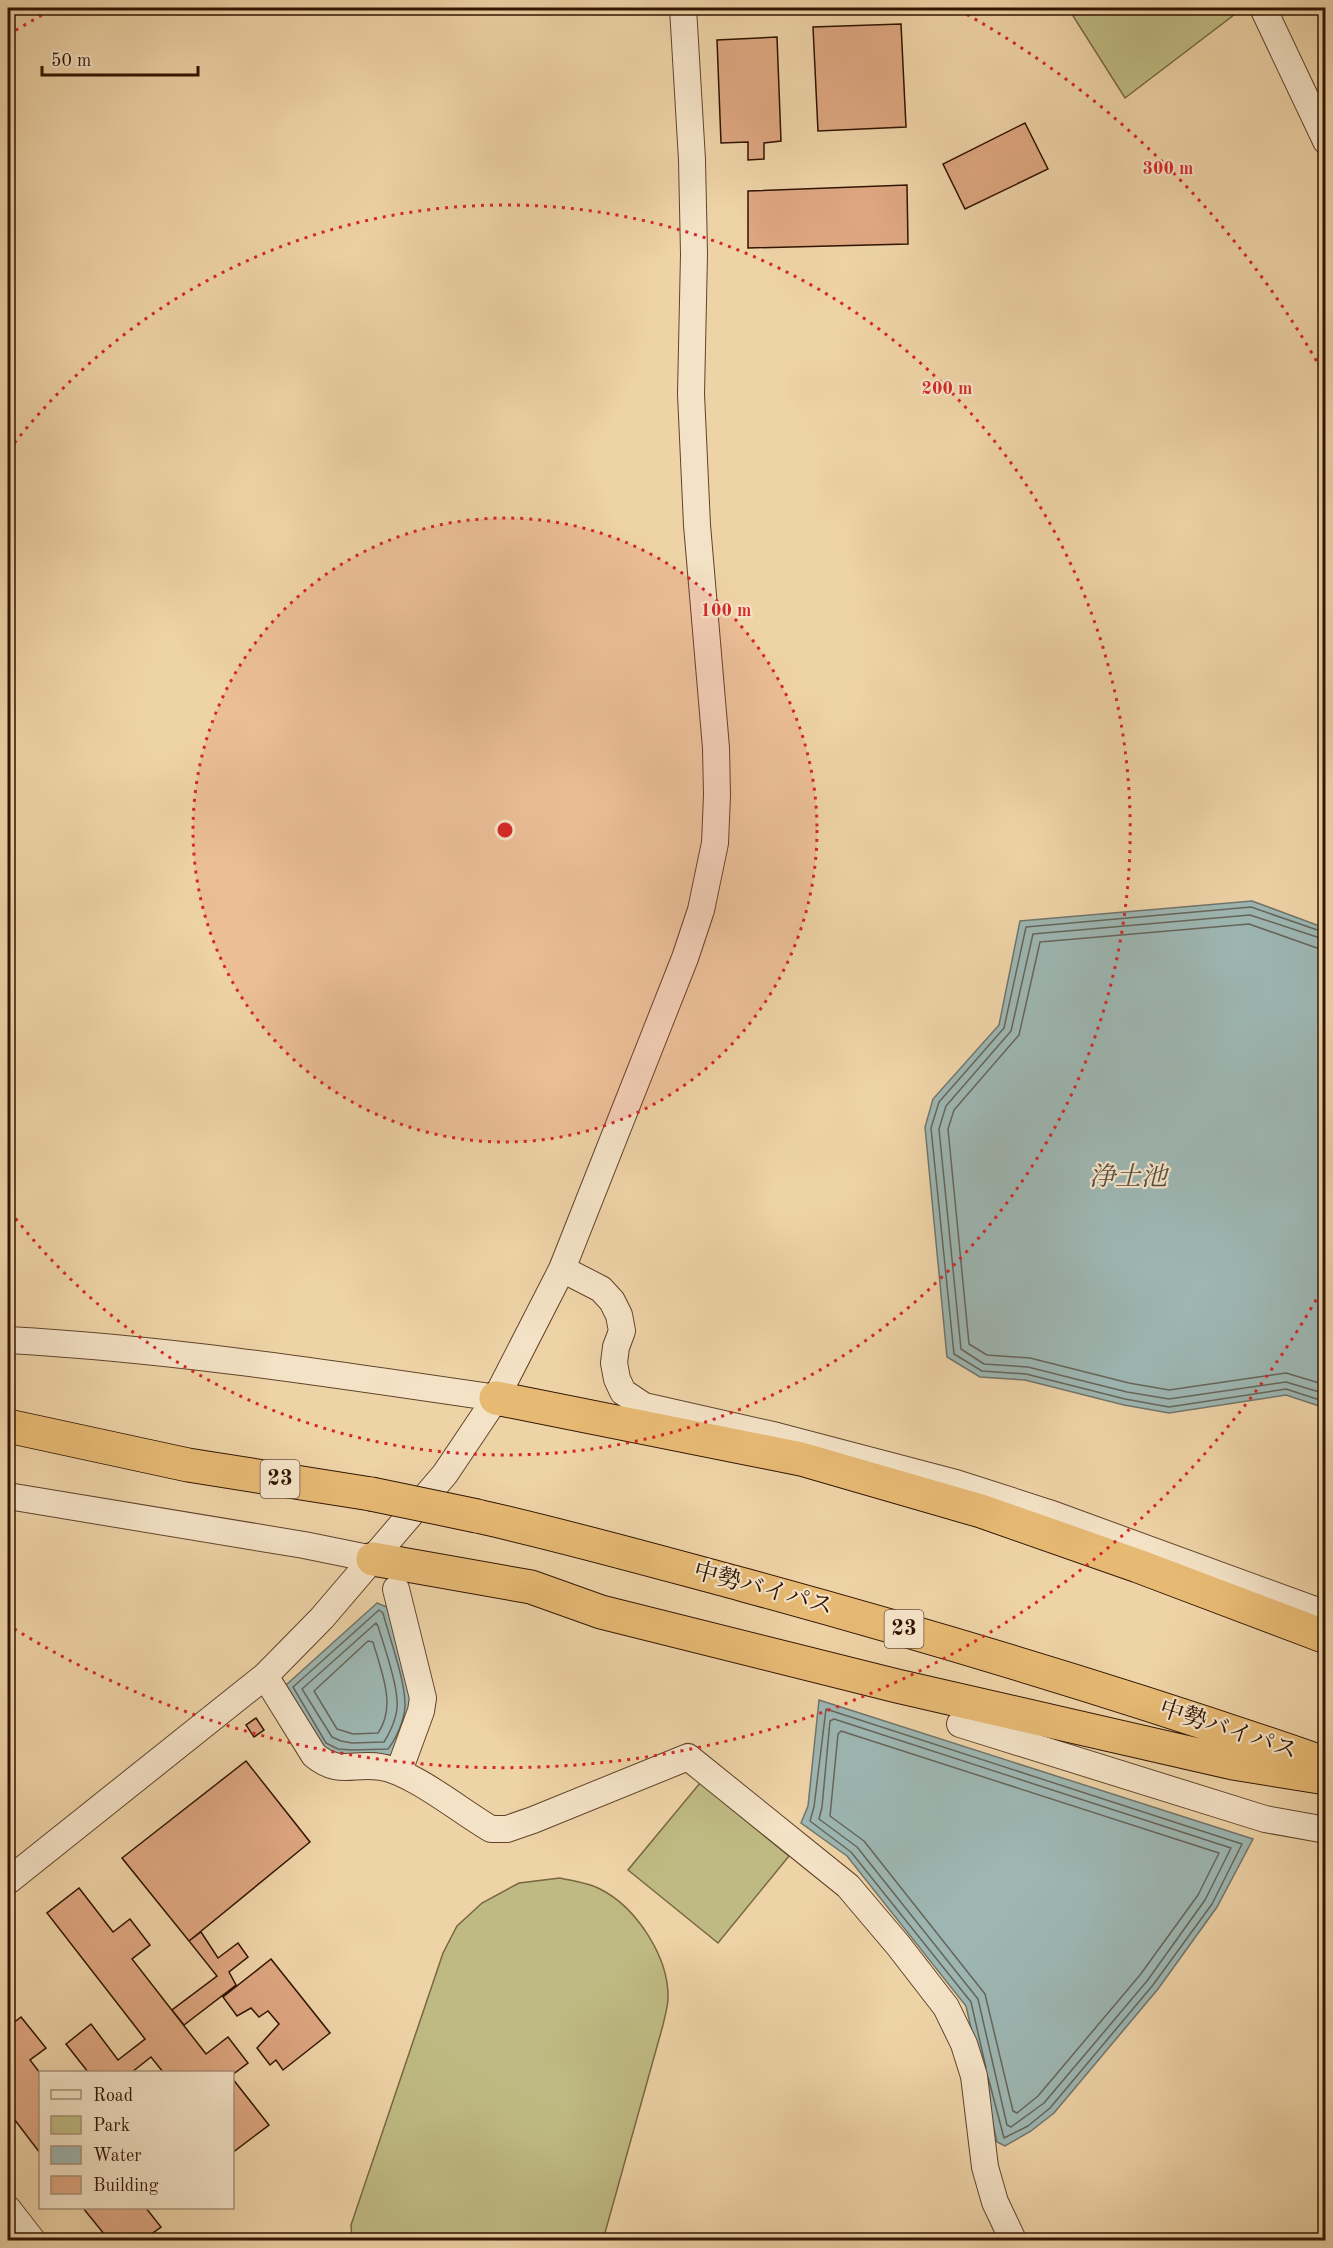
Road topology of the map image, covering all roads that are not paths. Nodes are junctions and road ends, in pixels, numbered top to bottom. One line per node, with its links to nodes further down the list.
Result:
1 (683, 8): 4 (street)
2 (1263, 8): 3 (street)
3 (1326, 141)
4 (562, 1269): 6 (street); 13 (street)
5 (8, 1340): 6 (street)
6 (496, 1398): 11 (street); 14 (highway)
7 (8, 1426): 9 (highway, 中勢バイパス / 23)
8 (8, 1448): 9 (highway, 中勢バイパス / 23)
9 (188, 1464): 17 (highway, 中勢バイパス / 23, bridge)
10 (8, 1496): 11 (street)
11 (373, 1559): 15 (street); 19 (highway)
12 (396, 1589): 18 (street)
13 (1326, 1614)
14 (1326, 1637)
15 (265, 1676): 18 (street); 21 (street)
16 (960, 1724): 20 (street)
17 (1326, 1763)
18 (399, 1771): 24 (street)
19 (1326, 1778)
20 (1326, 1830)
21 (8, 1881)
22 (8, 2209): 23 (street)
23 (32, 2241)
24 (1012, 2241)

